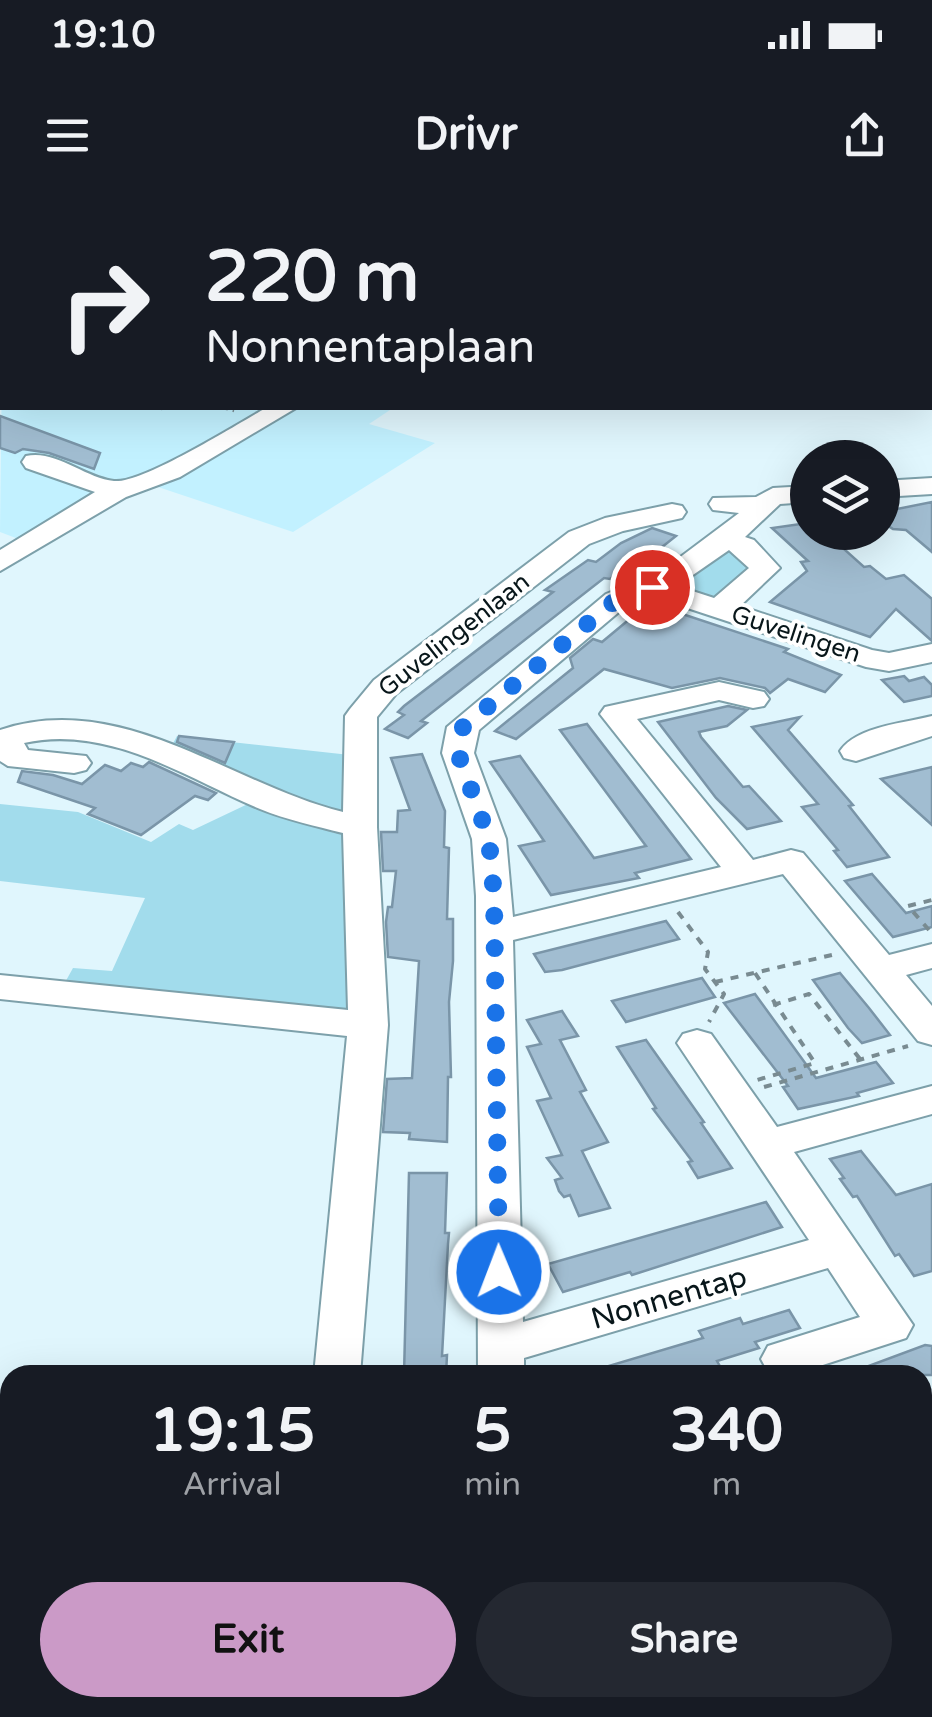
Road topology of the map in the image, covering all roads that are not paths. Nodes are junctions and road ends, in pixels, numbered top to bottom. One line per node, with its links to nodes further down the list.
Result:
1 (280, 410): 5 (street)
2 (36, 462): 5 (street)
3 (932, 486): 4 (street)
4 (900, 488)
5 (116, 490): 9 (street)
6 (790, 495): 8 (street)
7 (672, 512): 19 (street, Guvelingenlaan)
8 (725, 522): 10 (street); 11 (street, Guvelingen)
9 (0, 562)
10 (652, 587): 11 (street, Guvelingen); 21 (street)
11 (719, 609): 12 (street, Guvelingen)
12 (932, 653)
13 (631, 688): 15 (street)
14 (754, 699): 15 (street)
15 (664, 702): 20 (street)
16 (932, 726): 17 (street)
17 (856, 750)
18 (74, 763): 19 (street)
19 (360, 827): 26 (street, Guvelingenlaan)
20 (744, 872): 21 (street); 23 (street)
21 (492, 934): 32 (street)
22 (932, 956): 23 (street)
23 (879, 967): 25 (street)
24 (0, 988): 26 (street)
25 (922, 1019)
26 (368, 1025): 33 (street, Guvelingenlaan)
27 (697, 1044): 29 (street)
28 (932, 1100): 29 (street)
29 (766, 1145): 30 (street)
30 (837, 1249): 31 (street); 32 (street, Nonnentap)
31 (784, 1359)
32 (500, 1361)
33 (338, 1365)

